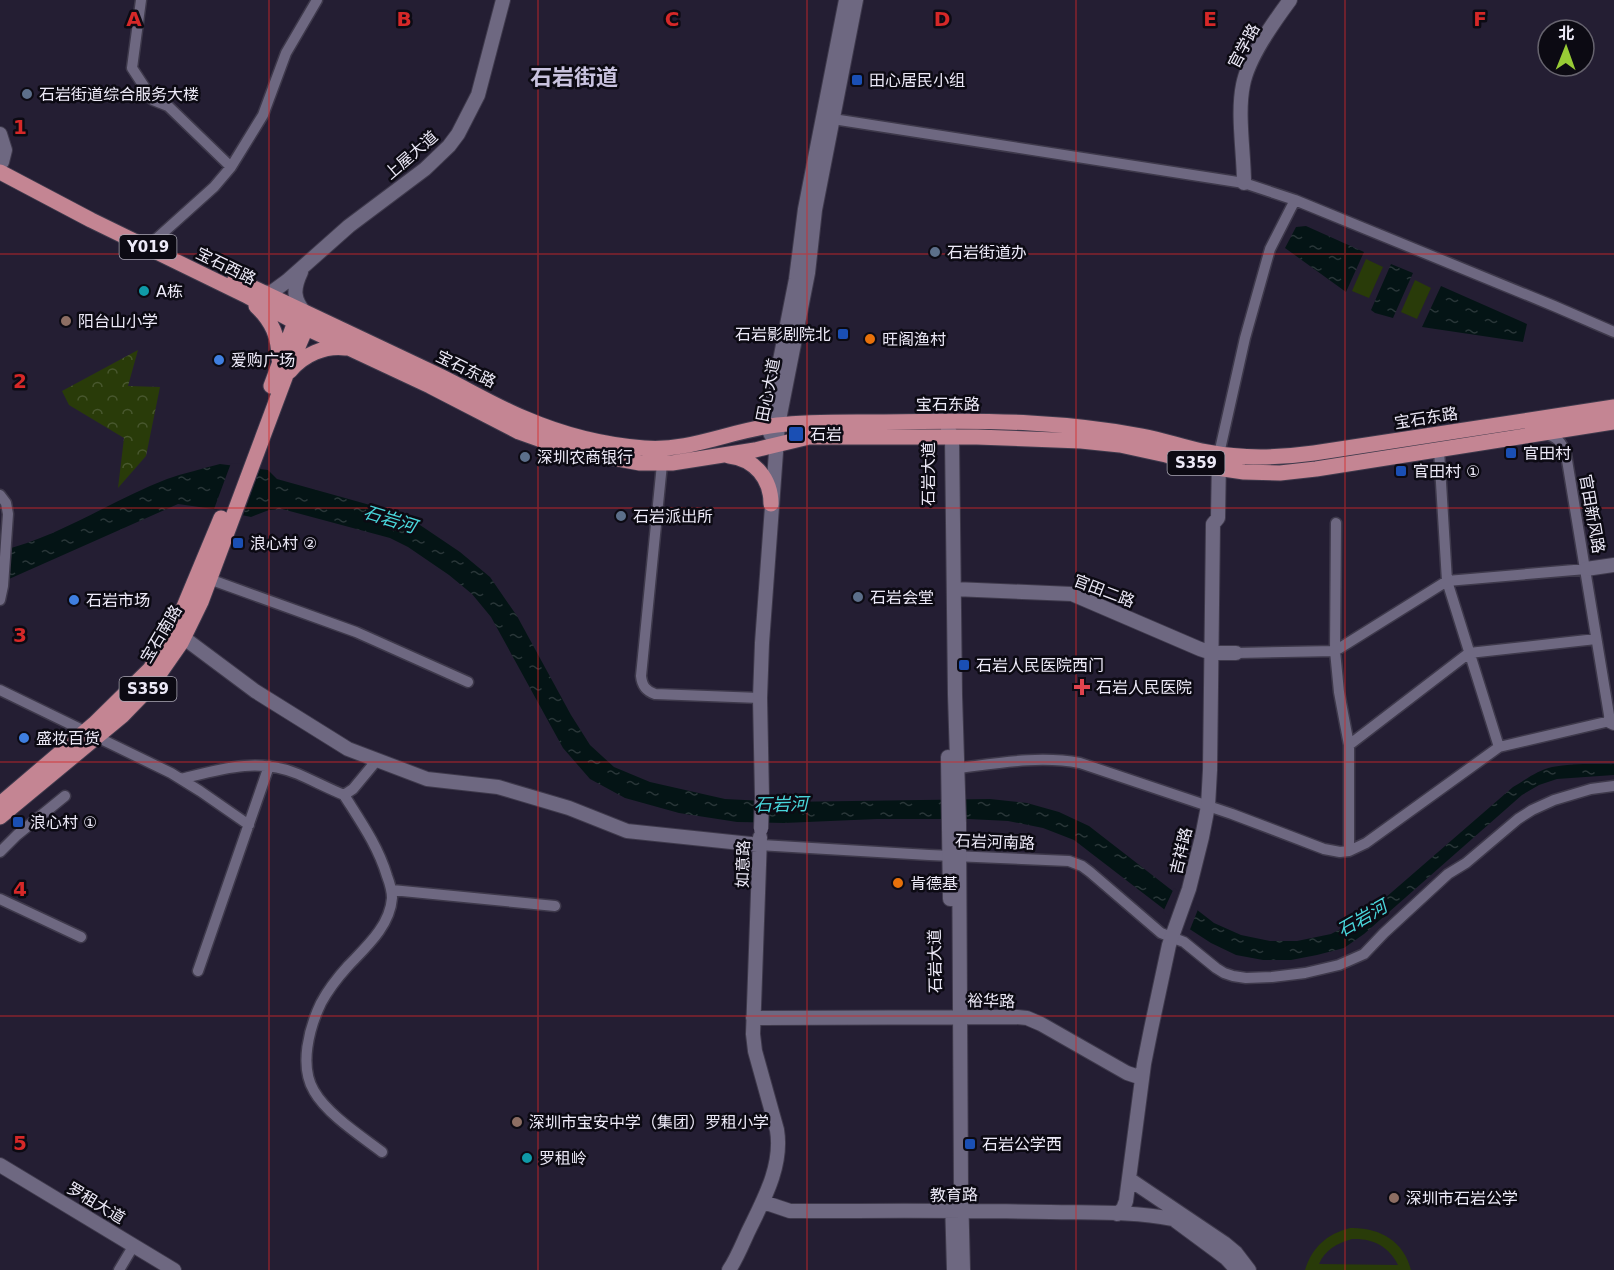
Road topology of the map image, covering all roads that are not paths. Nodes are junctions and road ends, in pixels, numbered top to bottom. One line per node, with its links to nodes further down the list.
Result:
1 (141, 0): 10 (street)
2 (317, 0): 10 (street)
3 (503, 0): 14 (street, 上屋大道)
4 (846, 0): 24 (street, 田心大道)
5 (856, 0): 7 (street, 田心大道)
6 (1290, 0): 11 (street, 官学路)
7 (833, 119): 11 (street); 24 (street, 田心大道)
8 (0, 134): 9 (street)
9 (0, 165): 13 (main road, 宝石西路 / Y019); 16 (main road, 宝石西路 / Y019)
10 (231, 167): 13 (street)
11 (1244, 183): 12 (street)
12 (1295, 200): 18 (street); 32 (street)
13 (155, 240): 15 (main road, 宝石西路 / Y019)
14 (303, 268): 15 (street, 上屋大道); 17 (street)
15 (265, 293): 17 (main road, 宝石西路 / Y019)
16 (245, 295): 17 (main road, 宝石西路 / Y019); 20 (main road)
17 (302, 321): 19 (main road, 宝石东路 / S359); 20 (main road, S359); 24 (main road, 宝石东路 / S359)
18 (1614, 332)
19 (351, 349): 20 (main road, S359); 33 (main road, 宝石东路 / S359)
20 (282, 370): 36 (main road, S359)
21 (1614, 407): 32 (main road, 宝石东路 / S359)
22 (944, 422): 24 (main road, 宝石东路 / S359); 27 (street, 石岩大道); 32 (main road, 宝石东路 / S359)
23 (1614, 422): 25 (main road, 宝石东路 / S359)
24 (772, 426): 28 (street, 田心大道)
25 (1581, 427): 26 (main road, 宝石东路 / S359); 30 (street, 官田新风路)
26 (1541, 434): 29 (main road, 宝石东路 / S359); 30 (street, 官田新风路)
27 (948, 437): 28 (main road, 宝石东路 / S359); 32 (main road, 宝石东路 / S359); 42 (street, 石岩大道); 59 (street, 石岩大道)
28 (776, 446): 31 (main road, 宝石东路 / S359); 35 (street, 如意路)
29 (1439, 450): 32 (main road, 宝石东路 / S359); 41 (street)
30 (1566, 454): 39 (street, 官田新风路)
31 (726, 455): 33 (main road, 宝石东路 / S359); 35 (main road)
32 (1216, 463): 47 (street, 吉祥路)
33 (662, 464): 52 (street)
34 (0, 495): 43 (street)
35 (771, 504): 52 (street, 如意路)
36 (229, 513): 40 (main road, 宝石南路 / S359); 54 (main road, 宝石南路 / S359)
37 (1336, 524): 46 (street)
38 (1614, 566): 39 (street)
39 (1586, 569): 41 (street); 45 (street, 官田新风路)
40 (209, 579): 44 (main road, 宝石南路 / S359); 50 (street)
41 (1447, 581): 46 (street); 49 (street)
42 (954, 589): 47 (street, 官田二路); 59 (street, 石岩大道)
43 (0, 600)
44 (183, 638): 54 (main road, 宝石南路 / S359); 57 (street)
45 (1596, 639): 49 (street); 53 (street, 官田新风路)
46 (1335, 651): 48 (street); 55 (street)
47 (1212, 652): 48 (street, 官田二路); 65 (street, 吉祥路)
48 (1236, 653)
49 (1469, 653): 55 (street); 56 (street)
50 (468, 682)
51 (0, 690): 54 (street)
52 (760, 698): 68 (street, 如意路, bridge)
53 (1612, 722): 56 (street)
54 (90, 735): 60 (street); 64 (main road, 宝石南路 / S359); 66 (main road, 宝石南路 / S359)
55 (1349, 745): 69 (street)
56 (1499, 747): 69 (street)
57 (377, 760): 62 (street); 68 (street)
58 (269, 766): 60 (street); 62 (street); 67 (street)
59 (952, 769): 65 (street); 71 (street, 石岩大道)
60 (181, 779): 67 (street)
61 (1614, 786): 76 (street, 石岩河南路)
62 (344, 795): 72 (street)
63 (65, 796): 70 (street)
64 (0, 804)
65 (1208, 806): 69 (street); 76 (street, 吉祥路)
66 (0, 817)
67 (249, 825): 77 (street)
68 (760, 845): 71 (street, 石岩河南路); 79 (street, 如意路)
69 (1348, 851)
70 (0, 852)
71 (954, 856): 76 (street, 石岩河南路); 78 (street, 石岩大道)
72 (392, 890): 74 (street); 81 (street)
73 (0, 899): 75 (street)
74 (555, 906)
75 (81, 937)
76 (1172, 938): 80 (street, 吉祥路)
77 (198, 972)
78 (956, 1017): 79 (street, 裕华路); 80 (street, 裕华路); 85 (street, 石岩大道)
79 (753, 1018): 84 (street, 如意路)
80 (1142, 1078): 83 (street, 吉祥路)
81 (382, 1152)
82 (0, 1165): 88 (street, 罗租大道)
83 (1128, 1183): 86 (street); 87 (street); 95 (street)
84 (763, 1202): 85 (street, 教育路); 91 (street, 如意路)
85 (957, 1211): 86 (street, 教育路); 92 (street, 石岩大道); 93 (street, 石岩大道)
86 (1116, 1214): 87 (street, 教育路)
87 (1173, 1219): 94 (street)
88 (134, 1245): 89 (street); 90 (street, 罗租大道)
89 (119, 1270)
90 (174, 1270)
91 (729, 1270)
92 (954, 1270)
93 (963, 1270)
94 (1237, 1270)
95 (1249, 1270)

